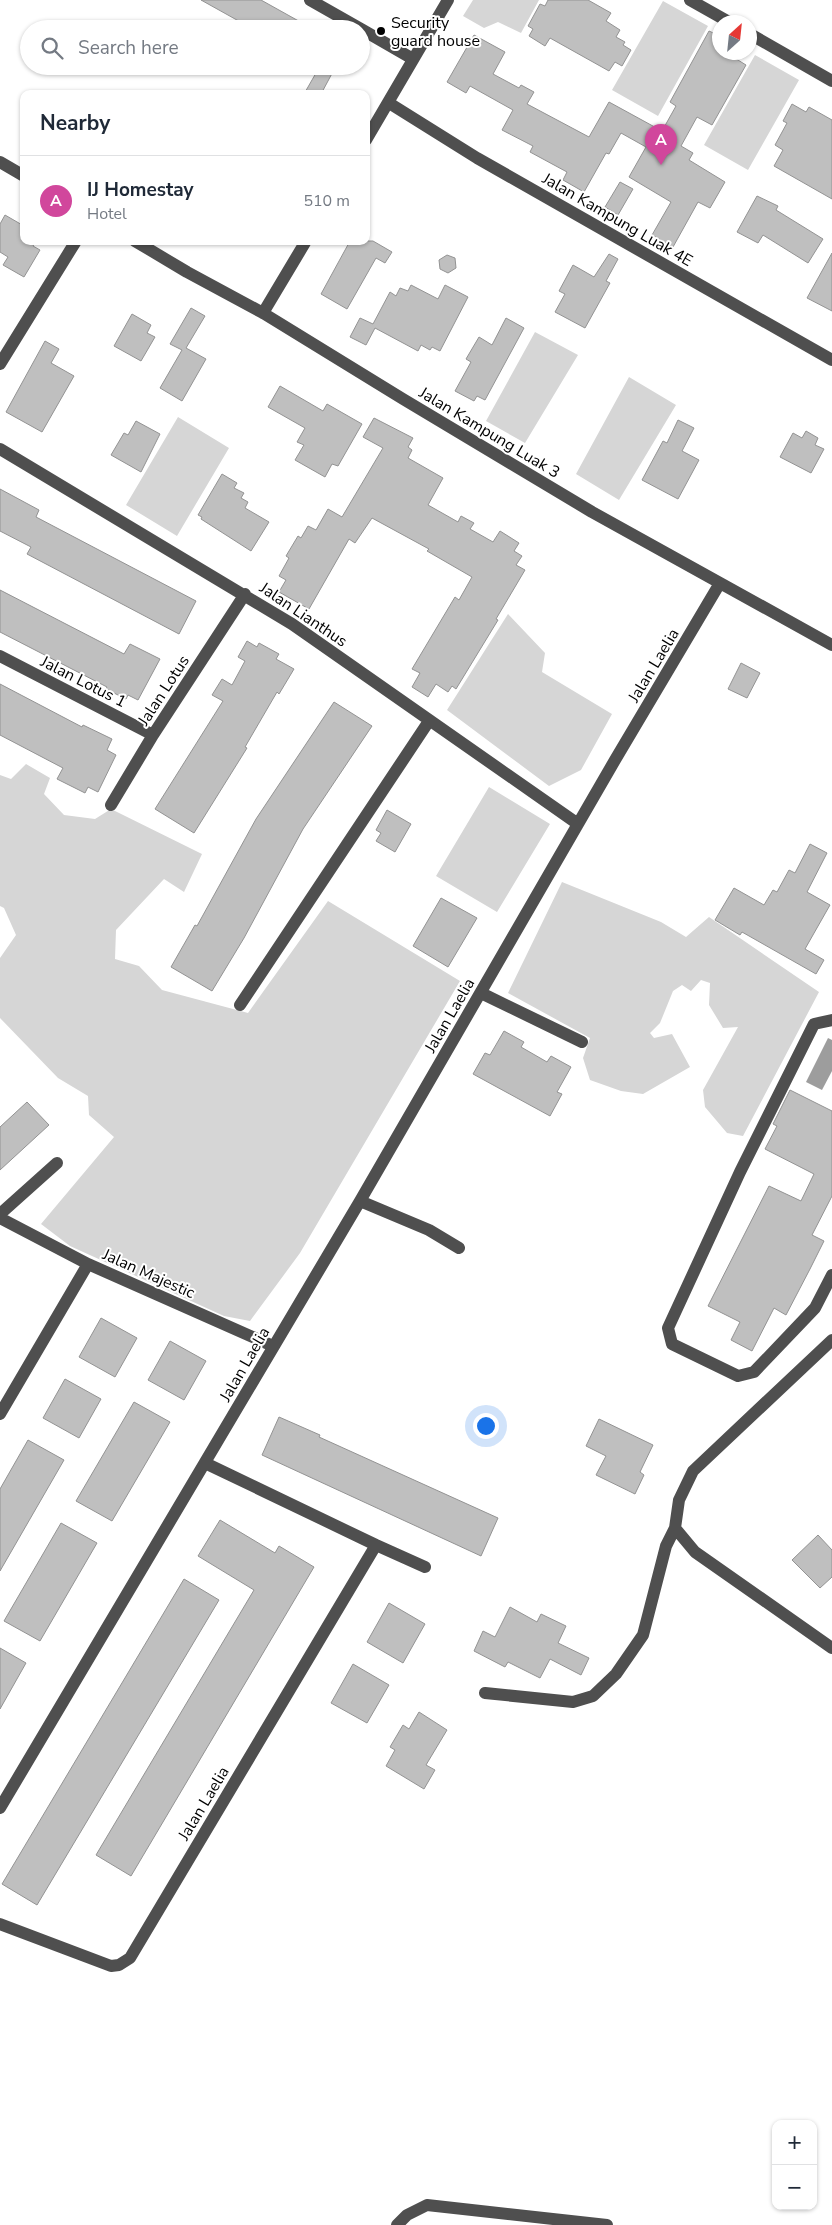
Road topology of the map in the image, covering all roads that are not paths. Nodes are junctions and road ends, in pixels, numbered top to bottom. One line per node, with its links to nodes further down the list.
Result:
1 (310, 0): 5 (street)
2 (448, 0): 8 (street)
3 (690, 0): 4 (street)
4 (717, 15)
5 (345, 20)
6 (370, 34): 8 (street)
7 (757, 38): 9 (street)
8 (414, 59): 10 (street)
9 (832, 81)
10 (388, 103): 11 (street); 18 (street, Jalan Kampung Luak 4E)
11 (370, 133)
12 (0, 162): 13 (street)
13 (20, 174)
14 (74, 245): 19 (street)
15 (142, 245): 17 (street, Jalan Kampung Luak 3)
16 (304, 245): 17 (street)
17 (263, 313): 21 (street, Jalan Kampung Luak 3)
18 (832, 360)
19 (0, 364)
20 (0, 449): 22 (street, Jalan Lianthus)
21 (720, 583): 23 (street, Jalan Kampung Luak 3); 28 (street, Jalan Laelia)
22 (245, 594): 25 (street, Jalan Lianthus); 26 (street, Jalan Lotus)
23 (832, 645)
24 (0, 656): 26 (street, Jalan Lotus 1)
25 (429, 721): 28 (street, Jalan Lianthus); 30 (street)
26 (153, 735): 27 (street, Jalan Lotus)
27 (111, 805)
28 (578, 824): 29 (street, Jalan Laelia)
29 (481, 993): 32 (street); 34 (street, Jalan Laelia)
30 (240, 1005)
31 (832, 1020): 39 (street)
32 (582, 1042)
33 (57, 1162): 35 (street)
34 (360, 1201): 37 (street); 41 (street, Jalan Laelia)
35 (0, 1214)
36 (0, 1218): 38 (street)
37 (459, 1248)
38 (88, 1264): 41 (street, Jalan Majestic); 42 (street, Jalan Majestic)
39 (832, 1275)
40 (832, 1340): 44 (street)
41 (273, 1346): 43 (street, Jalan Laelia)
42 (0, 1414)
43 (205, 1463): 45 (street); 49 (street, Jalan Laelia)
44 (676, 1528): 47 (street); 48 (street)
45 (376, 1545): 46 (street); 50 (street, Jalan Laelia)
46 (426, 1567)
47 (832, 1648)
48 (485, 1693)
49 (0, 1808)
50 (0, 1924)
51 (396, 2225): 52 (street)
52 (607, 2225)

